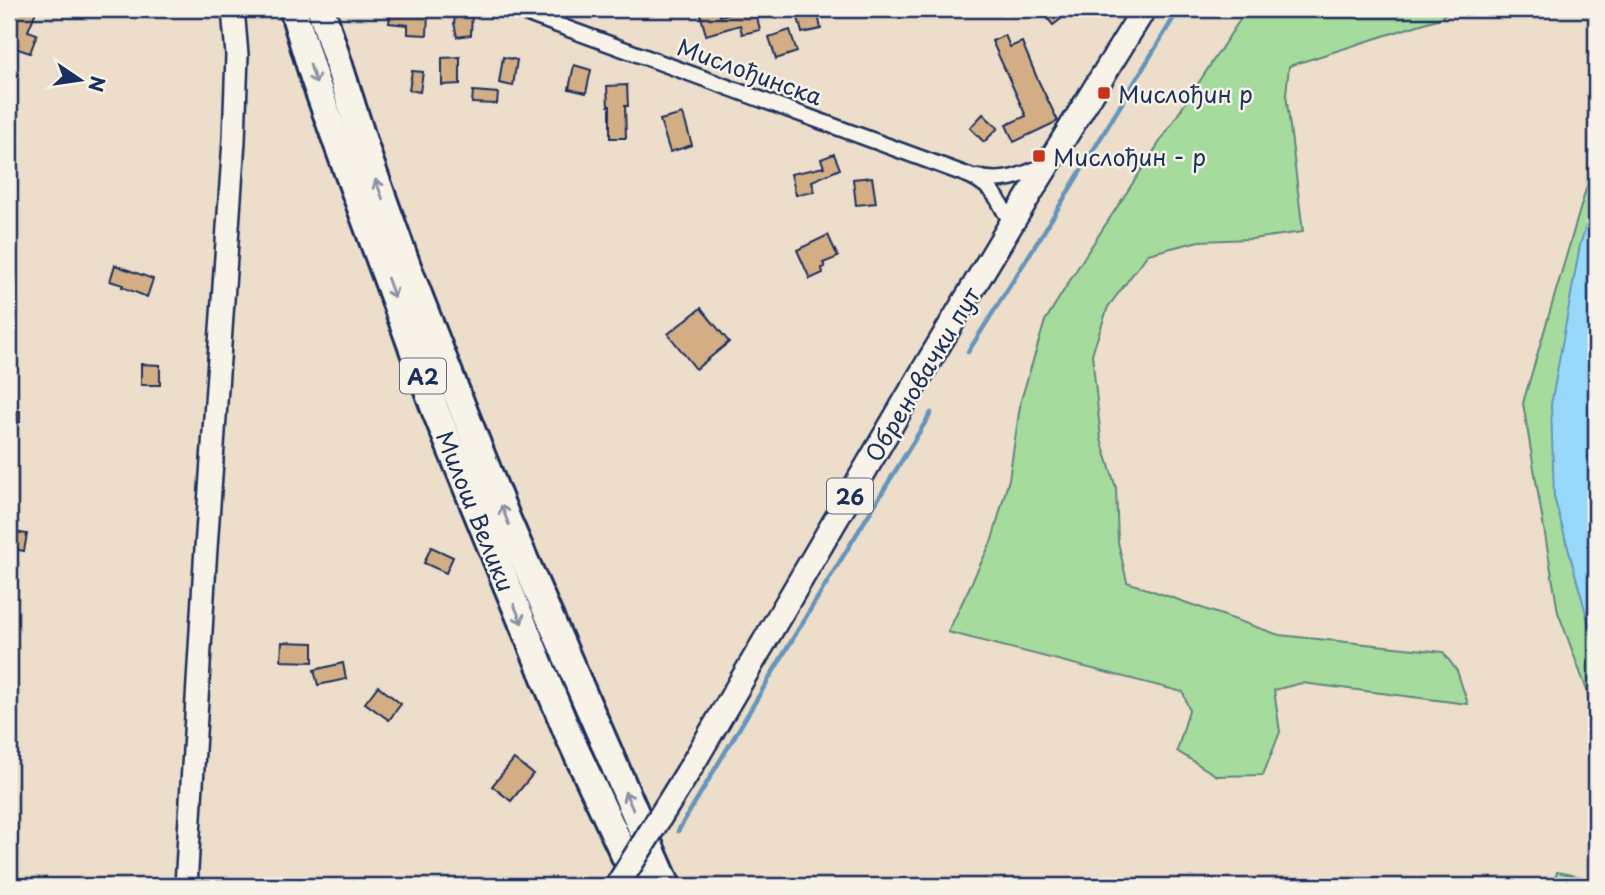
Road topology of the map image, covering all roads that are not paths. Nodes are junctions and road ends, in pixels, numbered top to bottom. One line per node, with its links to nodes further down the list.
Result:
1 (233, 9): 9 (main road)
2 (293, 9): 11 (highway, Милош Велики / A2, one-way to 11)
3 (321, 9): 12 (highway, Милош Велики / A2, one-way to 3)
4 (514, 9): 7 (street, Мислођинска)
5 (1144, 9): 6 (main road, Обреновачки пут / 26)
6 (1049, 163): 7 (street, Мислођинска); 8 (main road, Обреновачки пут / 26)
7 (970, 176): 8 (street, Мислођинска)
8 (1013, 221): 10 (main road, Обреновачки пут / 26, bridge)
9 (186, 886)
10 (617, 886)
11 (639, 886)
12 (667, 886)

